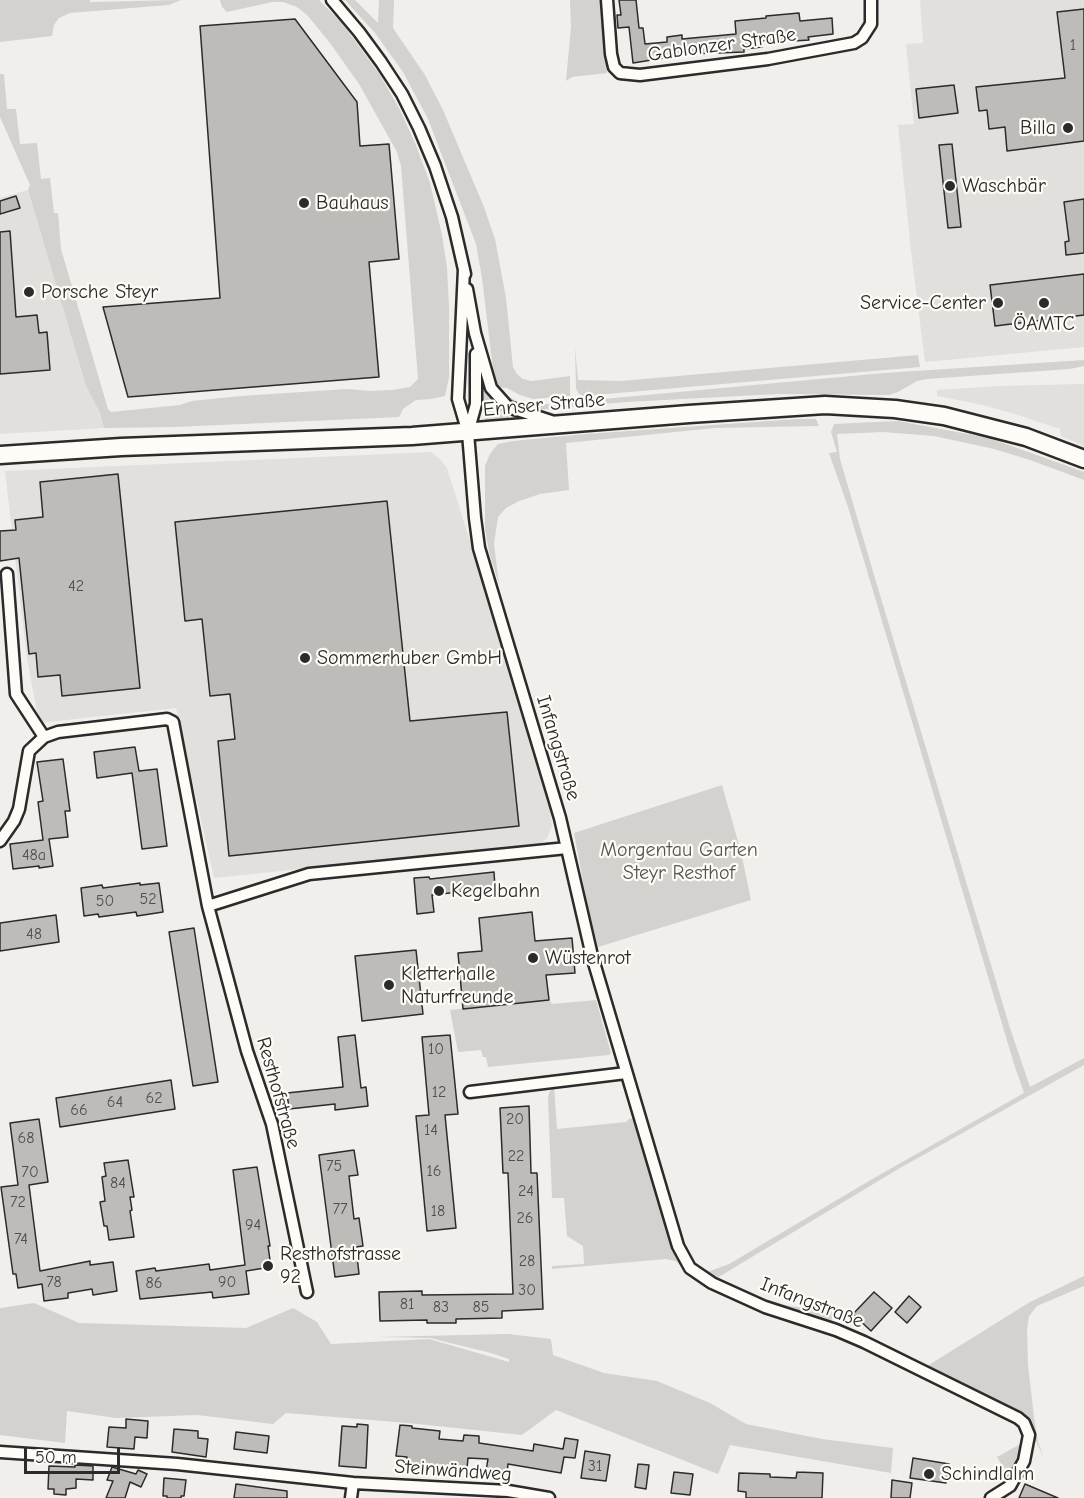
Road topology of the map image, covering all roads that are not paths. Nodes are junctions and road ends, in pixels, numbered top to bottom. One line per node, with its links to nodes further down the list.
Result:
1 (332, 0): 4 (street)
2 (607, 0): 3 (street, Gablonzer Straße)
3 (871, 0)
4 (464, 269): 5 (street); 7 (street)
5 (475, 333): 6 (street); 7 (street)
6 (561, 424): 7 (main road, Ennser Straße); 9 (main road, Ennser Straße)
7 (468, 433): 8 (main road, Ennser Straße); 13 (street, Infangstraße)
8 (0, 455)
9 (1084, 459)
10 (7, 574): 11 (street)
11 (44, 737): 12 (street); 14 (street, Resthofstraße)
12 (0, 841)
13 (567, 848): 14 (street); 15 (street, Infangstraße)
14 (208, 906): 17 (street, Resthofstraße)
15 (626, 1073): 16 (street); 22 (street, Infangstraße)
16 (470, 1092)
17 (307, 1292)
18 (0, 1452): 19 (street, Steinwändweg)
19 (353, 1483): 20 (street); 21 (street, Steinwändweg)
20 (351, 1498)
21 (549, 1498)
22 (991, 1498)

